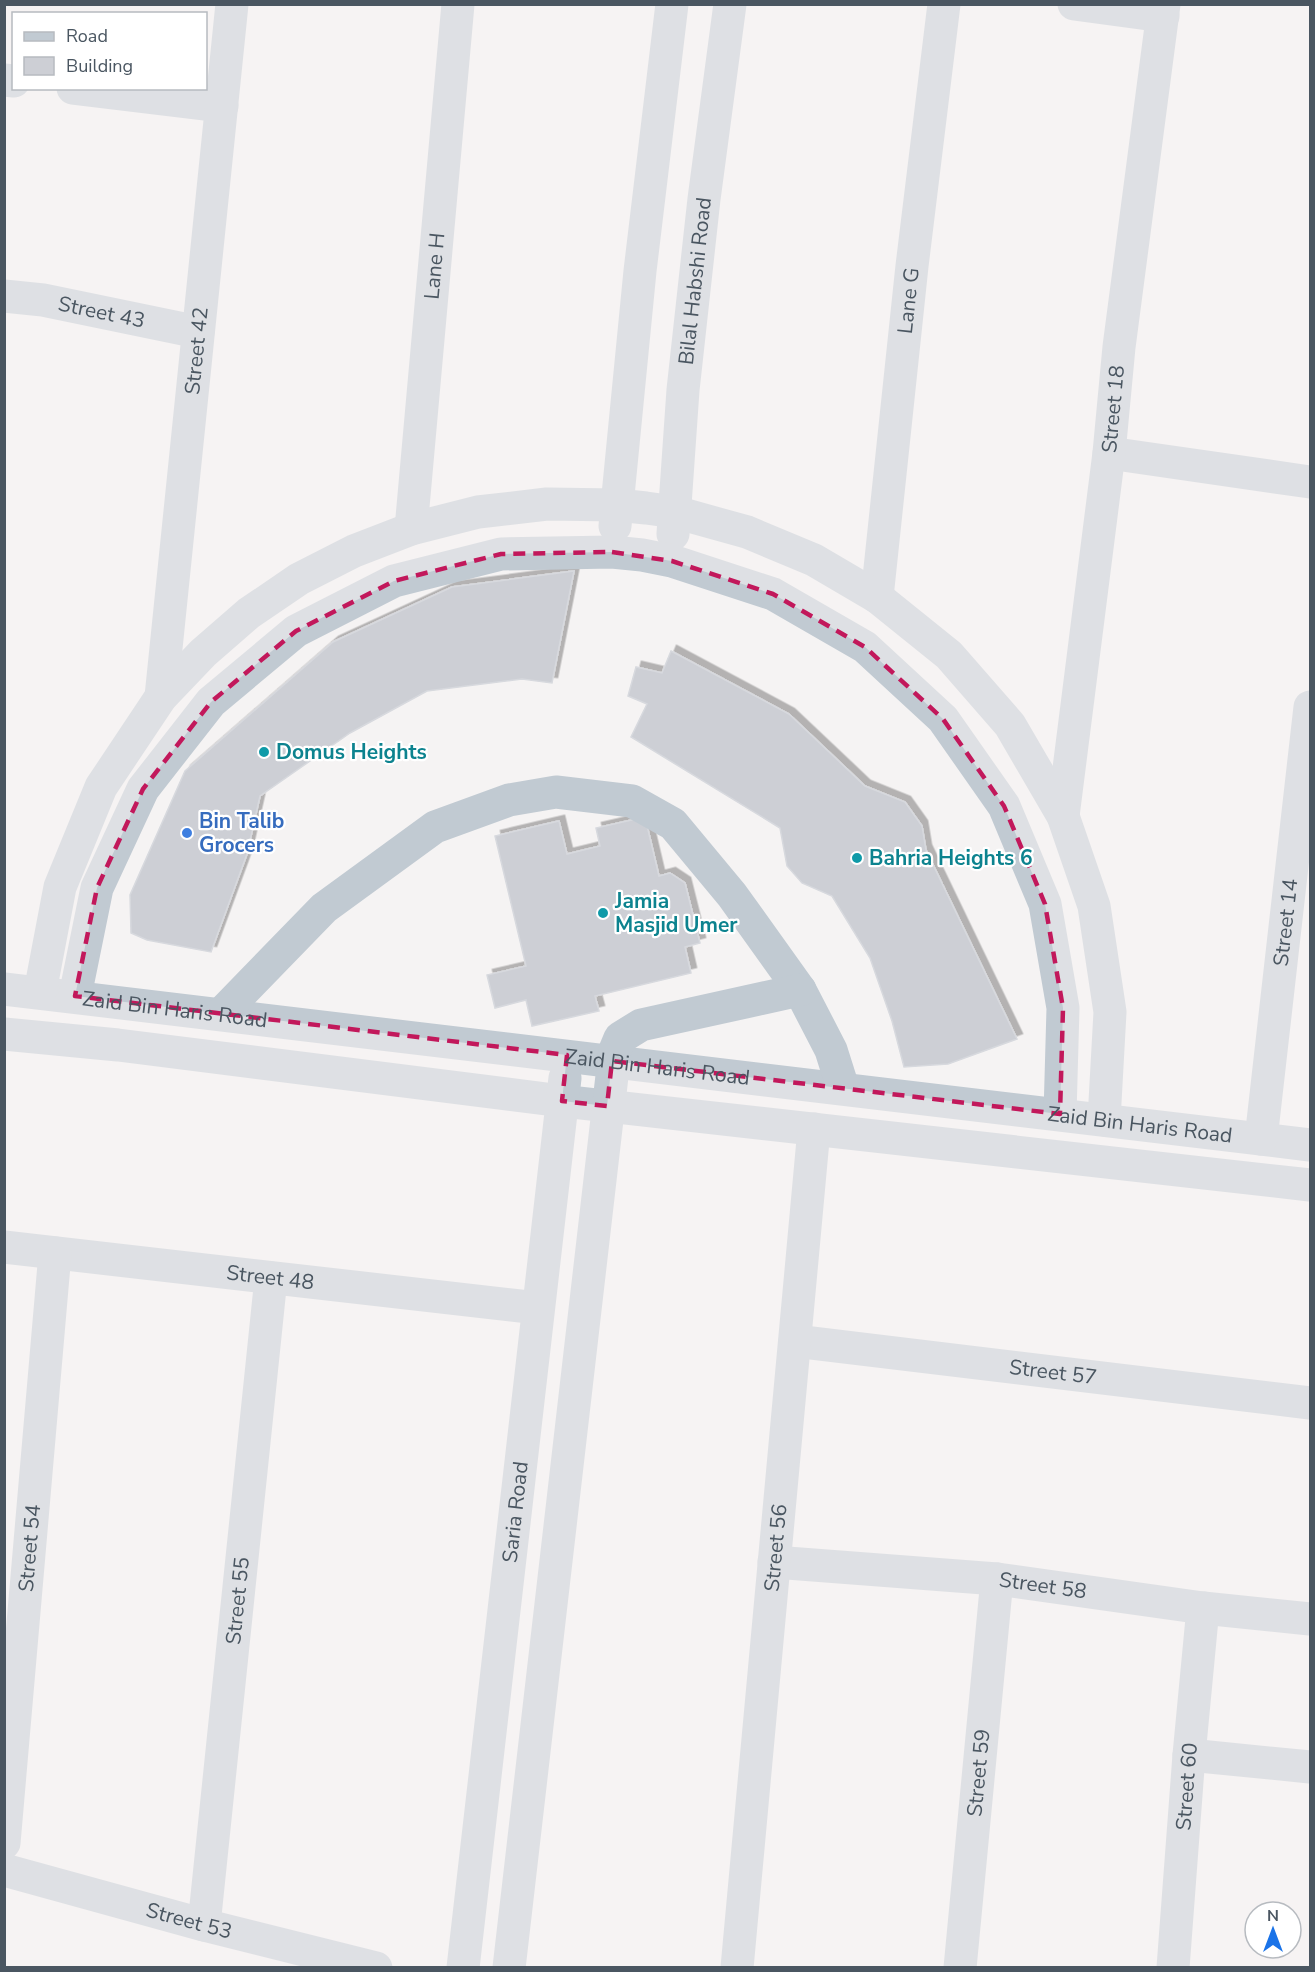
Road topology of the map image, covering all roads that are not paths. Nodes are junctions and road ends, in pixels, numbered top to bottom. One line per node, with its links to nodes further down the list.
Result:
1 (232, 4): 9 (street, Street 42)
2 (458, 4): 16 (street, Lane H)
3 (672, 4): 14 (street)
4 (730, 4): 15 (street, Bilal Habshi Road)
5 (944, 4): 19 (street, Lane G)
6 (1074, 4): 7 (street)
7 (1164, 10): 12 (street, Street 18)
8 (90, 90): 9 (street)
9 (222, 106): 11 (street, Street 42)
10 (4, 296): 11 (street, Street 43)
11 (198, 332): 20 (street, Street 42)
12 (1109, 453): 13 (street); 22 (street, Street 18)
13 (1311, 482)
14 (617, 506): 15 (street); 16 (street); 17 (street)
15 (675, 512): 18 (street, Bilal Habshi Road); 19 (street)
16 (411, 529): 20 (street)
17 (612, 552): 18 (street); 27 (street)
18 (672, 561): 35 (street)
19 (877, 597): 22 (street)
20 (161, 698): 26 (street)
21 (1311, 707): 23 (street, Street 14)
22 (1063, 816): 36 (street)
23 (1298, 930): 38 (street, Street 14)
24 (4, 989): 26 (street, Zaid Bin Haris Road)
25 (800, 990): 28 (street); 31 (street); 32 (street)
26 (40, 992): 27 (street, Zaid Bin Haris Road)
27 (75, 996): 28 (street, Zaid Bin Haris Road)
28 (221, 1014): 30 (street, Zaid Bin Haris Road)
29 (4, 1034): 33 (street, Zaid Bin Haris Road)
30 (567, 1055): 31 (street, Zaid Bin Haris Road); 33 (street, Saria Road)
31 (612, 1061): 32 (street, Zaid Bin Haris Road); 34 (street)
32 (843, 1089): 35 (street, Zaid Bin Haris Road)
33 (562, 1101): 34 (street, Zaid Bin Haris Road); 44 (street, Saria Road)
34 (607, 1106): 37 (street, Zaid Bin Haris Road); 58 (street)
35 (1060, 1114): 36 (street, Zaid Bin Haris Road)
36 (1104, 1120): 38 (street, Zaid Bin Haris Road)
37 (814, 1130): 40 (street, Zaid Bin Haris Road); 45 (street, Street 56)
38 (1261, 1139): 39 (street, Zaid Bin Haris Road)
39 (1311, 1145)
40 (1311, 1185)
41 (4, 1247): 42 (street, Street 48)
42 (55, 1253): 43 (street, Street 48); 53 (street, Street 54)
43 (271, 1278): 44 (street, Street 48); 55 (street, Street 55)
44 (538, 1308): 57 (street, Saria Road)
45 (795, 1341): 46 (street, Street 57); 47 (street, Street 56)
46 (1311, 1403)
47 (774, 1562): 48 (street, Street 58); 59 (street, Street 56)
48 (997, 1579): 49 (street, Street 58); 60 (street, Street 59)
49 (1203, 1608): 50 (street, Street 58); 51 (street, Street 60)
50 (1311, 1619)
51 (1189, 1755): 52 (street); 61 (street, Street 60)
52 (1311, 1767)
53 (4, 1843)
54 (4, 1870): 55 (street, Street 53)
55 (204, 1925): 56 (street, Street 53)
56 (376, 1968)
57 (462, 1968)
58 (509, 1968)
59 (737, 1968)
60 (960, 1968)
61 (1173, 1968)

